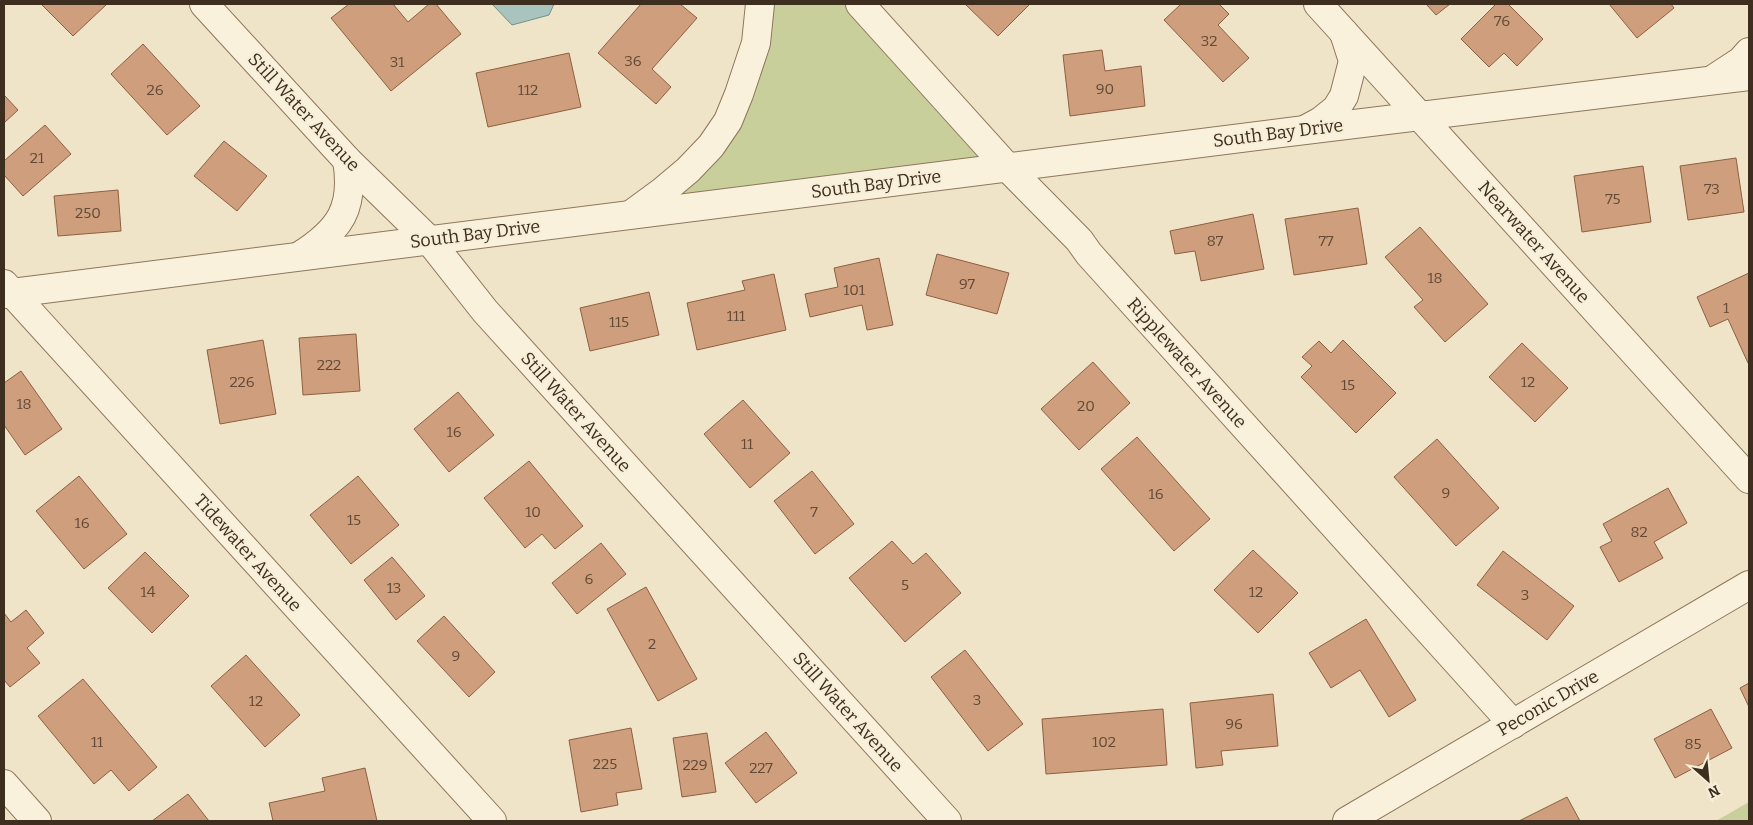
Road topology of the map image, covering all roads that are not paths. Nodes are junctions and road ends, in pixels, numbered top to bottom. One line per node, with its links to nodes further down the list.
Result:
1 (204, 4): 11 (street, Still Water Avenue)
2 (760, 4): 13 (street)
3 (860, 4): 12 (street, Ripplewater Avenue)
4 (1318, 4): 5 (street, Nearwater Avenue)
5 (1344, 32): 9 (street, Nearwater Avenue); 10 (street)
6 (1749, 52): 8 (street)
7 (1749, 76): 8 (street, South Bay Drive)
8 (1712, 80): 9 (street, South Bay Drive)
9 (1420, 116): 10 (street, South Bay Drive); 17 (street, Nearwater Avenue)
10 (1305, 130): 12 (street, South Bay Drive)
11 (347, 160): 14 (street, Still Water Avenue); 15 (street)
12 (1007, 167): 13 (street, South Bay Drive); 19 (street, Ripplewater Avenue)
13 (631, 214): 14 (street, South Bay Drive)
14 (428, 240): 15 (street, South Bay Drive); 23 (street, Still Water Avenue)
15 (298, 257): 16 (street, South Bay Drive)
16 (6, 290): 22 (street, Tidewater Avenue)
17 (1749, 480)
18 (1749, 584): 19 (street, Peconic Drive)
19 (1513, 724): 24 (street, Peconic Drive)
20 (4, 784): 21 (street)
21 (37, 821)
22 (492, 821)
23 (947, 821)
24 (1347, 821)

